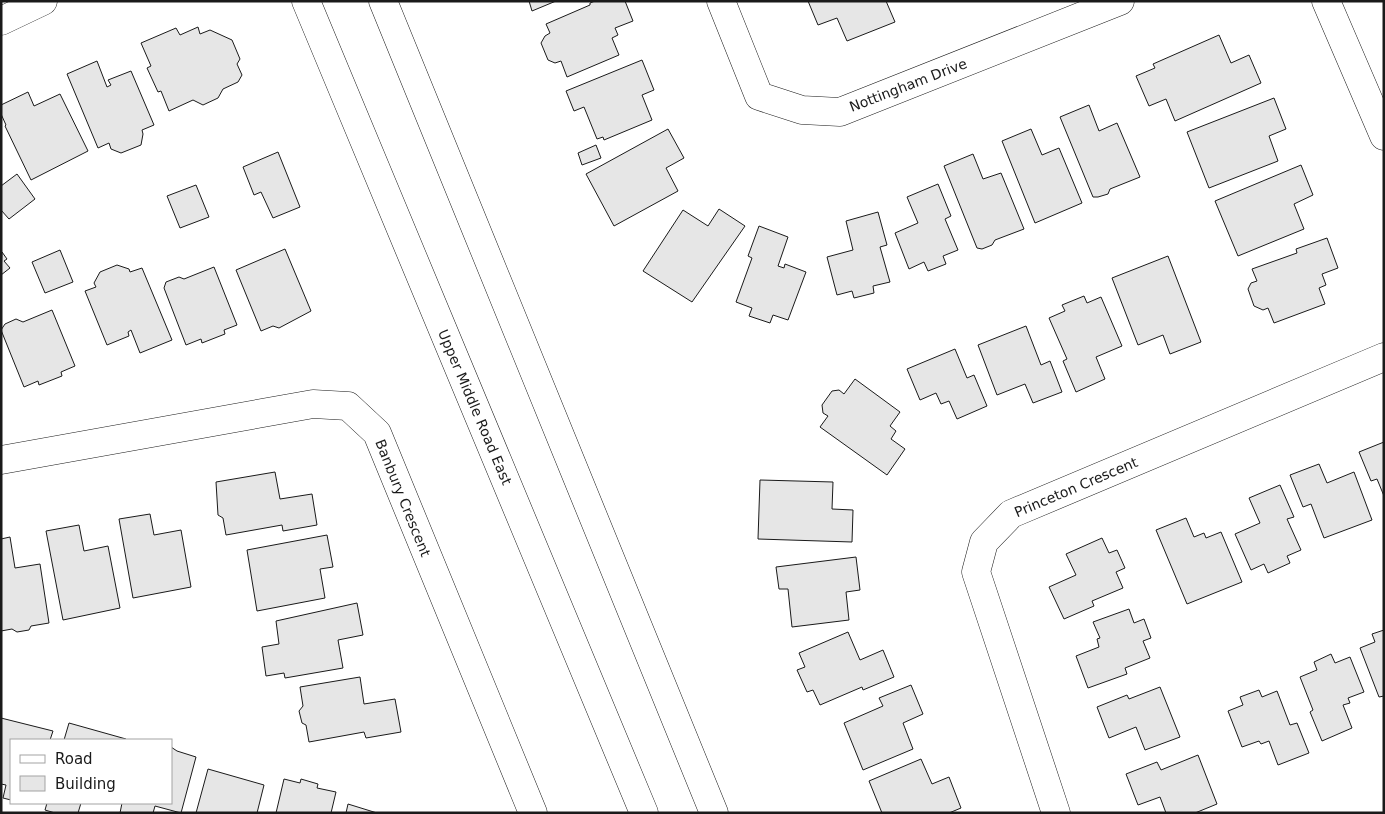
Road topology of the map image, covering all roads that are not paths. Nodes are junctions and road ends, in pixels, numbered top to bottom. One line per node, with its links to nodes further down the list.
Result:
1 (43, 1): 7 (street)
2 (306, 1): 12 (street, Upper Middle Road East)
3 (383, 1): 13 (street)
4 (721, 1): 5 (street, Nottingham Drive)
5 (1120, 1)
6 (1326, 1): 8 (street)
7 (1, 21)
8 (1384, 136)
9 (1384, 357): 14 (street, Princeton Crescent)
10 (1, 460): 11 (street, Banbury Crescent)
11 (533, 813)
12 (644, 813)
13 (714, 813)
14 (1056, 813)

